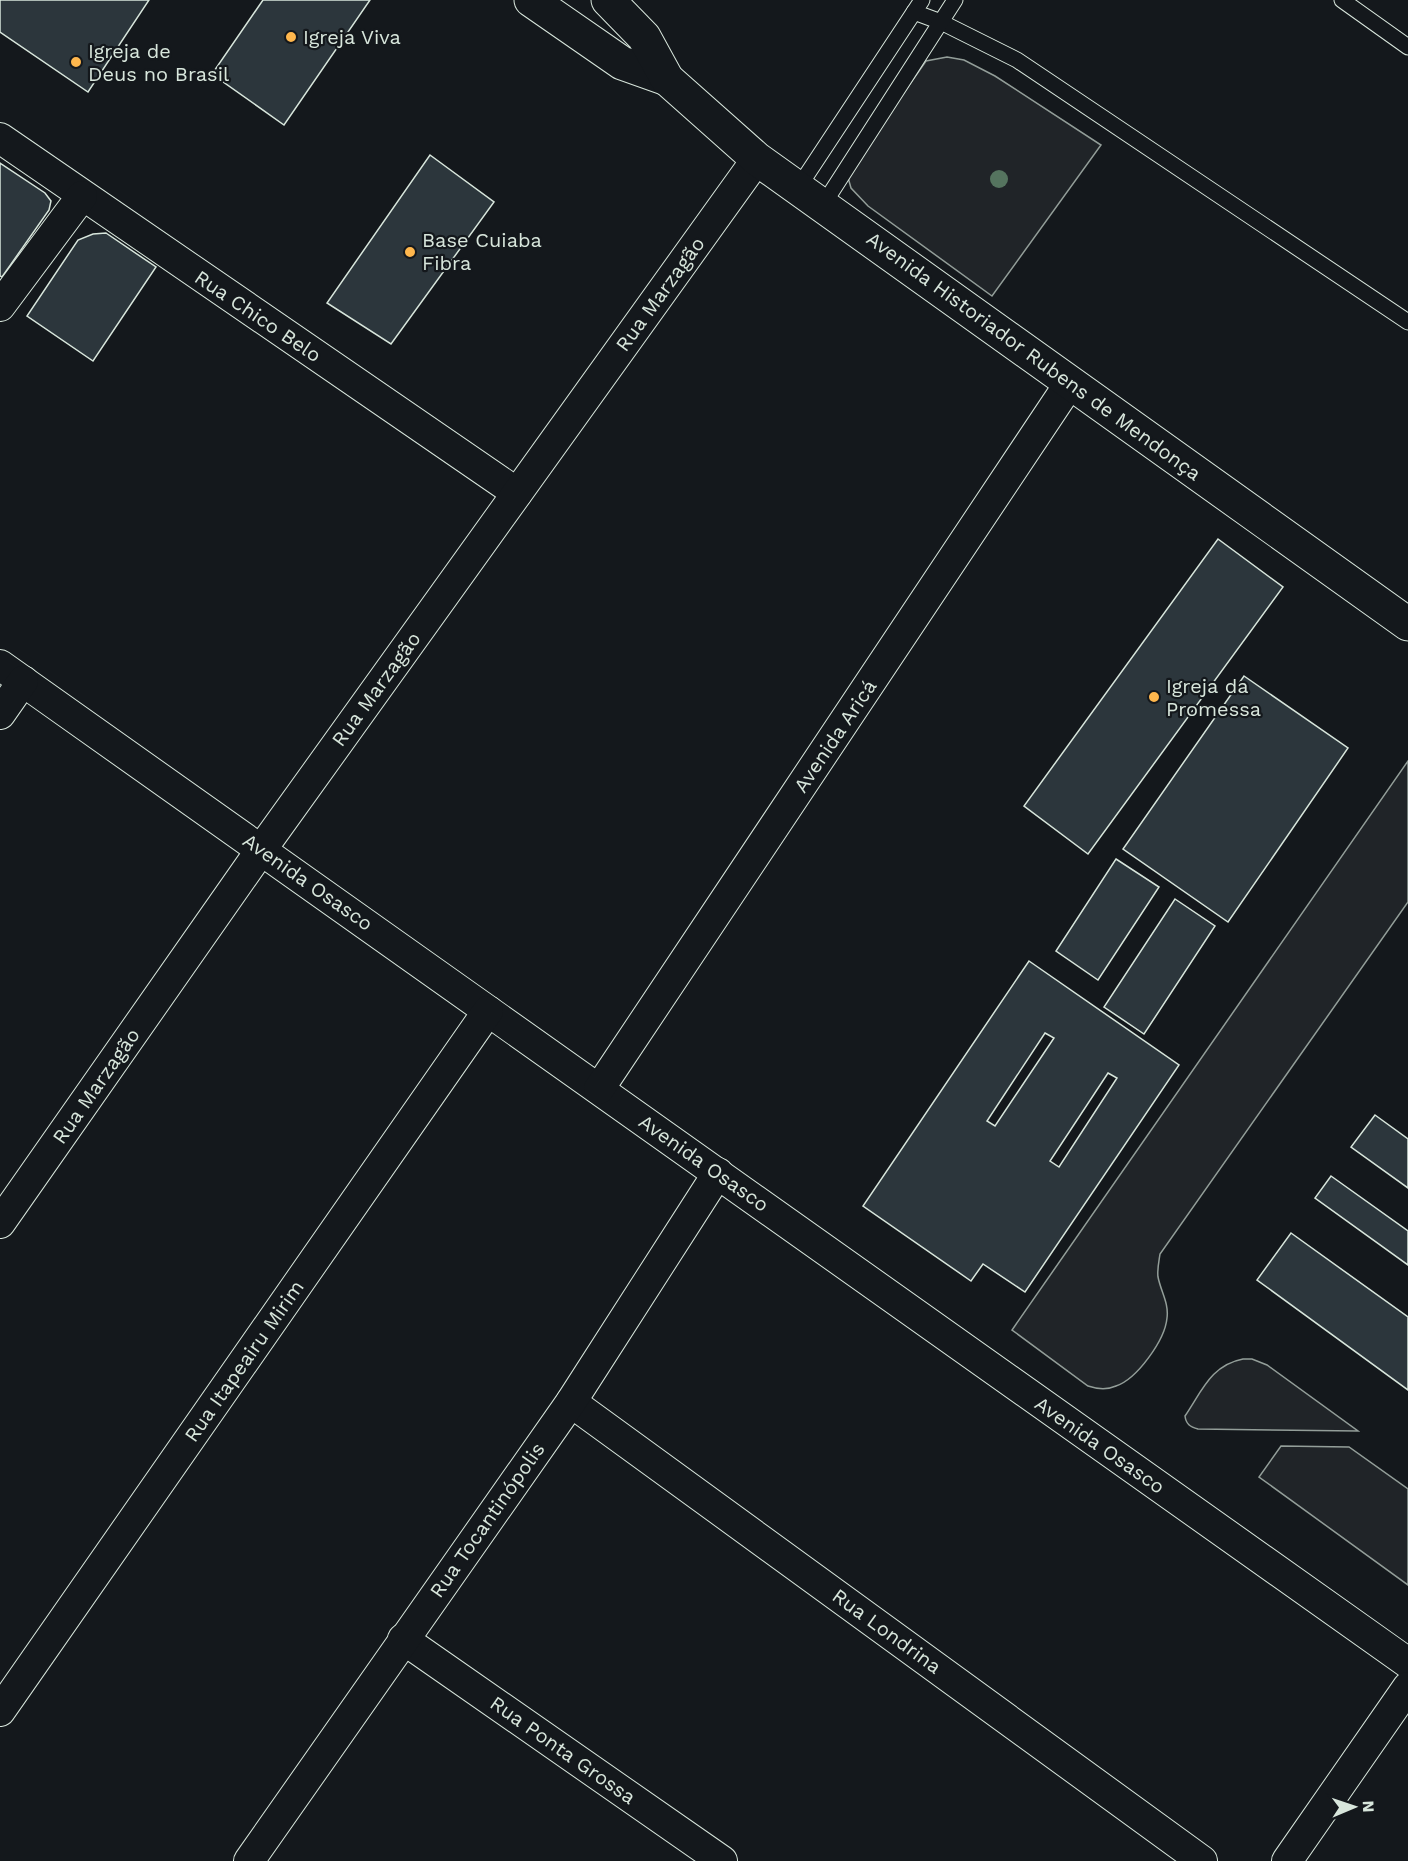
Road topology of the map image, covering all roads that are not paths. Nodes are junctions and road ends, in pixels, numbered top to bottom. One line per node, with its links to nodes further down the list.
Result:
1 (531, 0): 8 (main road, Avenida Historiador Rubens de Mendonça)
2 (955, 0): 6 (lane)
3 (1342, 0): 7 (lane)
4 (618, 4): 8 (main road, Avenida Historiador Rubens de Mendonça)
5 (918, 6): 6 (lane); 12 (lane)
6 (941, 22): 12 (lane); 14 (lane)
7 (1408, 47)
8 (667, 79): 10 (main road, Avenida Historiador Rubens de Mendonça)
9 (0, 138): 11 (street, Rua Chico Belo)
10 (757, 159): 12 (main road, Avenida Historiador Rubens de Mendonça); 16 (street, Rua Marzagão)
11 (82, 196): 13 (street); 16 (street, Rua Chico Belo)
12 (811, 196): 15 (main road, Avenida Historiador Rubens de Mendonça)
13 (0, 306)
14 (1408, 322)
15 (1070, 383): 17 (main road, Avenida Historiador Rubens de Mendonça); 22 (street, Avenida Aricá)
16 (517, 493): 20 (street, Rua Marzagão)
17 (1408, 624)
18 (11, 673): 19 (street); 20 (street, Avenida Osasco)
19 (0, 714)
20 (261, 850): 21 (street, Avenida Osasco); 24 (street, Rua Marzagão)
21 (488, 1011): 22 (street, Avenida Osasco); 29 (street, Rua Itapeairu Mirim)
22 (599, 1089): 23 (street, Avenida Osasco)
23 (718, 1173): 25 (street, Rua Tocantinópolis); 27 (street, Avenida Osasco)
24 (0, 1223)
25 (571, 1402): 26 (street, Rua Tocantinópolis); 32 (street, Rua Londrina)
26 (403, 1639): 30 (street, Rua Tocantinópolis); 31 (street, Rua Ponta Grossa)
27 (1408, 1663)
28 (1408, 1687): 33 (street)
29 (0, 1711)
30 (249, 1861)
31 (722, 1861)
32 (1202, 1861)
33 (1287, 1861)

